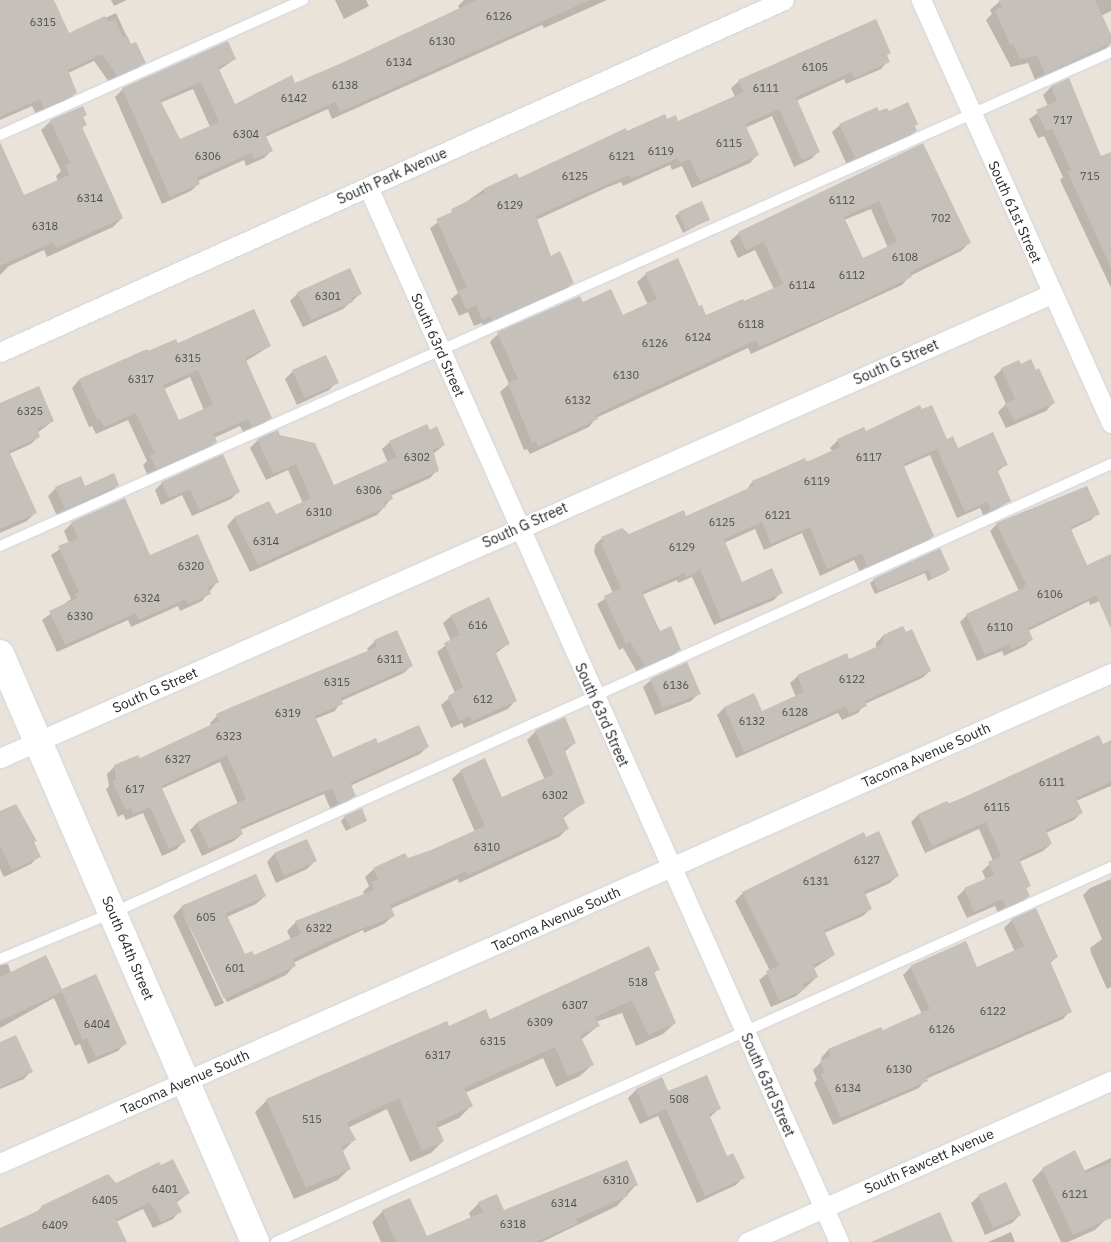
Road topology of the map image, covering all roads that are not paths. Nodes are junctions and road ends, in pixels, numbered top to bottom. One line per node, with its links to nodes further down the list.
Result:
1 (303, 0): 6 (lane)
2 (784, 0): 7 (street, South Park Avenue)
3 (921, 0): 5 (street, South 61st Street)
4 (1111, 52): 5 (lane)
5 (971, 114): 8 (street, South 61st Street); 9 (lane)
6 (0, 135)
7 (368, 187): 9 (street, South 63rd Street); 10 (street, South Park Avenue)
8 (1051, 294): 11 (street, South 61st Street); 13 (street, South G Street)
9 (440, 350): 13 (street, South 63rd Street); 14 (lane)
10 (0, 352)
11 (1111, 423)
12 (1111, 464): 17 (lane)
13 (518, 528): 17 (street, South 63rd Street); 18 (street, South G Street)
14 (0, 546)
15 (0, 654): 18 (street, South 64th Street)
16 (1111, 673): 21 (street, Tacoma Avenue South)
17 (594, 696): 21 (street, South 63rd Street); 22 (lane)
18 (39, 741): 19 (street, South G Street); 22 (street, South 64th Street)
19 (0, 758)
20 (1111, 866): 24 (lane)
21 (671, 868): 24 (street, South 63rd Street); 26 (street, Tacoma Avenue South)
22 (112, 913): 23 (lane); 26 (street, South 64th Street)
23 (0, 959)
24 (744, 1032): 28 (street, South 63rd Street); 30 (lane)
25 (1111, 1081): 28 (street, South Fawcett Avenue)
26 (185, 1082): 27 (street, Tacoma Avenue South); 29 (street, South 64th Street)
27 (0, 1163)
28 (824, 1208): 31 (street, South Fawcett Avenue); 32 (street, South 63rd Street)
29 (255, 1242)
30 (276, 1242)
31 (747, 1242)
32 (839, 1242)

